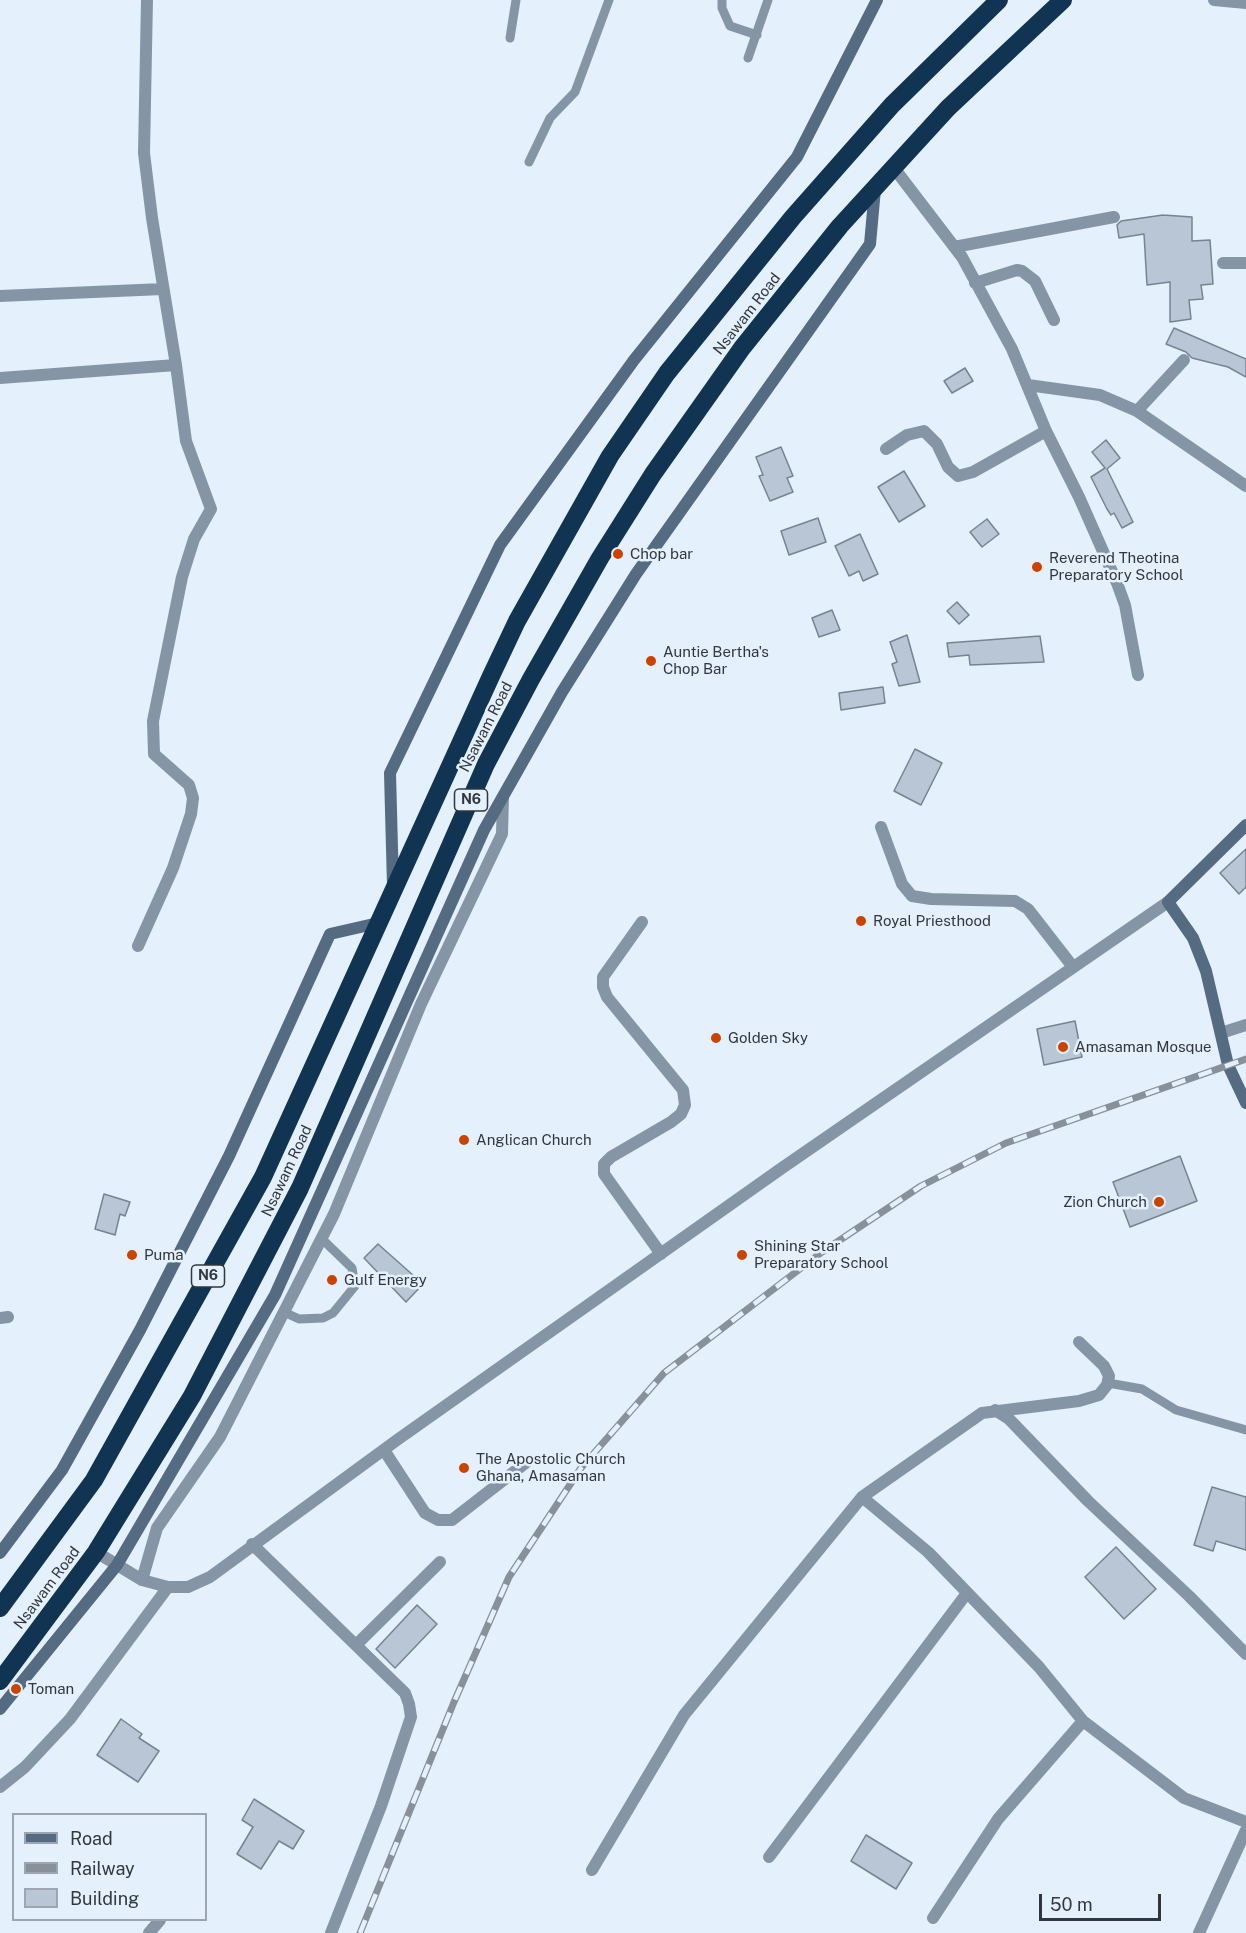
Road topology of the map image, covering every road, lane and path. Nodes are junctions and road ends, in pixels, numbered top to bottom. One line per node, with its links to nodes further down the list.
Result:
1 (147, 0): 22 (street)
2 (516, 0): 12 (lane)
3 (609, 0): 14 (lane)
4 (722, 0): 11 (lane)
5 (768, 0): 11 (lane)
6 (877, 0): 37 (main road)
7 (999, 0): 37 (highway, Nsawam Road / N6)
8 (1063, 0): 15 (highway, Nsawam Road / N6)
9 (1214, 0): 10 (street)
10 (1246, 3)
11 (757, 35): 13 (lane)
12 (510, 38)
13 (748, 58)
14 (529, 162)
15 (894, 168): 16 (highway, Nsawam Road / N6); 18 (street)
16 (875, 188): 34 (main road); 57 (highway, Nsawam Road / N6)
17 (1114, 217): 18 (street)
18 (954, 247): 21 (street)
19 (1223, 263): 20 (street)
20 (1246, 263)
21 (975, 283): 24 (street); 28 (street)
22 (163, 289): 23 (street); 26 (street)
23 (0, 296)
24 (1054, 320)
25 (1184, 360): 29 (street)
26 (176, 364): 27 (street); 41 (street)
27 (0, 378)
28 (1028, 385): 29 (street); 30 (street)
29 (1137, 411): 32 (street)
30 (1046, 431): 31 (street); 33 (street)
31 (886, 448)
32 (1246, 486)
33 (1138, 675)
34 (503, 796): 46 (street); 60 (main road)
35 (1246, 825): 38 (main road)
36 (881, 828): 42 (street)
37 (393, 886): 40 (highway, Nsawam Road / N6)
38 (1168, 902): 42 (street); 44 (main road)
39 (642, 922): 47 (street)
40 (378, 923): 58 (main road); 64 (highway, Nsawam Road / N6)
41 (138, 946)
42 (1073, 967): 47 (street)
43 (1246, 1025): 44 (street)
44 (1221, 1033): 45 (main road)
45 (1246, 1103)
46 (321, 1238): 48 (street); 48 (lane)
47 (661, 1254): 53 (street)
48 (284, 1311): 61 (street)
49 (1078, 1342): 50 (street)
50 (1108, 1383): 51 (street); 52 (lane)
51 (995, 1410): 55 (street); 66 (street)
52 (1246, 1430)
53 (384, 1450): 54 (street); 56 (street)
54 (528, 1461)
55 (861, 1497): 63 (street); 74 (street)
56 (252, 1544): 62 (street); 65 (street)
57 (96, 1552): 60 (street); 67 (highway, Nsawam Road / N6)
58 (0, 1553)
59 (440, 1562): 65 (street)
60 (117, 1565): 61 (street); 68 (main road)
61 (142, 1580): 62 (street)
62 (168, 1587): 70 (street)
63 (967, 1593): 69 (street); 73 (street)
64 (0, 1608)
65 (356, 1645): 78 (street)
66 (1246, 1654)
67 (0, 1681)
68 (0, 1709)
69 (1083, 1721): 71 (street); 75 (street)
70 (0, 1787)
71 (1246, 1822)
72 (1246, 1830): 79 (street)
73 (770, 1857)
74 (592, 1870)
75 (933, 1918)
76 (159, 1921): 77 (street)
77 (149, 1933)
78 (330, 1933)
79 (1199, 1933)

